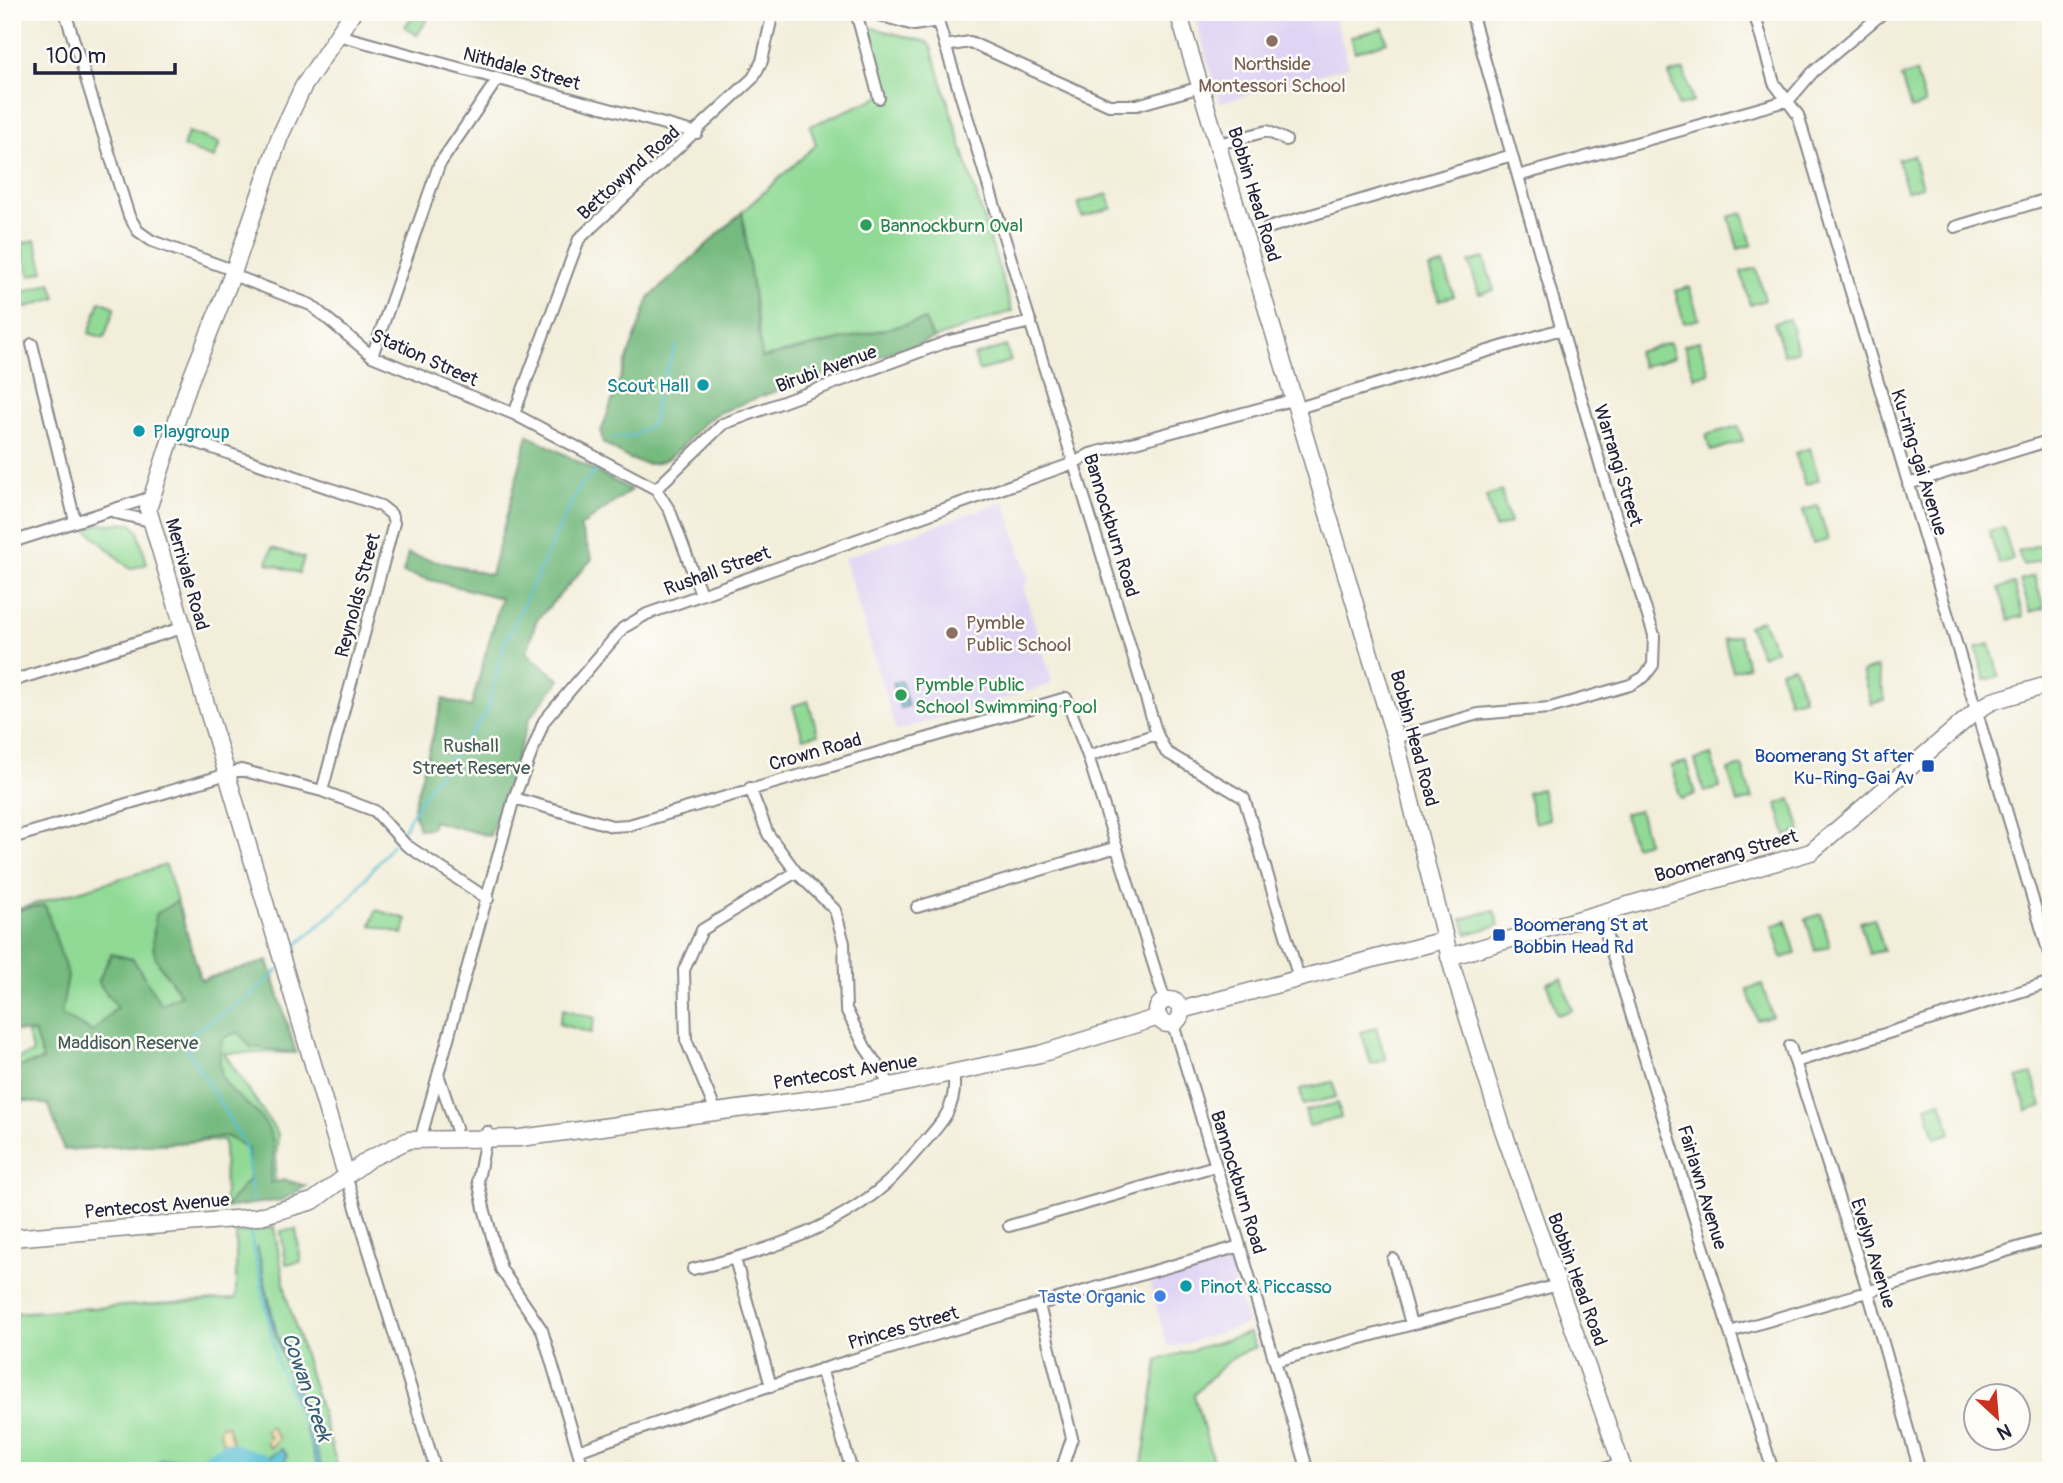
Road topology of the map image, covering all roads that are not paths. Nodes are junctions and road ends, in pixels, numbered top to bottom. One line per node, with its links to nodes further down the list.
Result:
1 (65, 12): 25 (street, Station Street)
2 (354, 12): 11 (street, Merrivale Road)
3 (773, 12): 17 (street, Bettowynd Road)
4 (856, 12): 15 (street)
5 (868, 12): 10 (street)
6 (1178, 12): 14 (street, Bobbin Head Road)
7 (1471, 12): 20 (street, Warrangi Street)
8 (1754, 12): 16 (street, Ku-ring-gai Avenue)
9 (1884, 12): 16 (street)
10 (936, 17): 12 (street, Bannockburn Road)
11 (338, 35): 13 (street, Nithdale Street); 25 (street, Merrivale Road)
12 (945, 46): 14 (street); 26 (street, Bannockburn Road)
13 (497, 80): 17 (street, Nithdale Street); 29 (street)
14 (1201, 87): 19 (street, Bobbin Head Road)
15 (879, 98)
16 (1789, 100): 21 (street); 35 (street, Ku-ring-gai Avenue)
17 (697, 133): 31 (street, Bettowynd Road)
18 (1286, 139): 19 (street)
19 (1219, 144): 30 (street, Bobbin Head Road)
20 (1512, 155): 21 (street, Warrangi Street); 24 (street)
21 (1518, 176): 27 (street, Warrangi Street)
22 (2051, 198): 23 (street)
23 (1955, 227)
24 (1268, 228)
25 (233, 273): 29 (street, Station Street); 32 (street, Merrivale Road)
26 (1031, 322): 34 (street, Bannockburn Road); 36 (street, Birubi Avenue)
27 (1561, 329): 30 (street, Rushall Street); 48 (street, Warrangi Street)
28 (32, 344): 39 (street)
29 (372, 356): 31 (street, Station Street)
30 (1297, 404): 34 (street, Rushall Street); 48 (street, Bobbin Head Road)
31 (514, 414): 36 (street, Station Street)
32 (172, 433): 37 (street, Merrivale Road); 52 (street, Reynolds Street)
33 (2051, 440): 35 (street)
34 (1074, 463): 42 (street, Rushall Street); 47 (street, Bannockburn Road)
35 (1908, 484): 46 (street, Ku-ring-gai Avenue)
36 (656, 489): 42 (street)
37 (149, 498): 38 (street); 40 (street, Merrivale Road)
38 (111, 512): 39 (street); 40 (street)
39 (75, 521): 41 (street)
40 (150, 521): 43 (street, Merrivale Road)
41 (12, 542)
42 (701, 594): 53 (street, Rushall Street)
43 (182, 628): 44 (street); 50 (street, Merrivale Road)
44 (12, 681)
45 (2051, 684): 46 (street, Boomerang Street)
46 (1976, 711): 59 (street, Boomerang Street); 62 (street, Ku-ring-gai Avenue)
47 (1157, 734): 49 (street); 63 (street)
48 (1395, 738): 60 (street, Bobbin Head Road)
49 (1088, 756): 51 (street, Crown Road); 55 (street)
50 (225, 774): 52 (street); 54 (street); 76 (street, Merrivale Road)
51 (750, 788): 53 (street, Crown Road); 56 (street)
52 (321, 791): 57 (street)
53 (514, 797): 57 (street, Rushall Street)
54 (12, 838)
55 (1117, 847): 58 (street); 65 (street)
56 (796, 873): 71 (street); 72 (street)
57 (488, 900): 70 (street, Rushall Street)
58 (917, 907)
59 (1600, 914): 61 (street, Boomerang Street); 91 (street, Fairlawn Avenue)
60 (1444, 940): 61 (street, Bobbin Head Road); 63 (street, Pentecost Avenue)
61 (1449, 957): 87 (street, Bobbin Head Road)
62 (2051, 960)
63 (1299, 978): 66 (street, Pentecost Avenue)
64 (2051, 982): 68 (street)
65 (1165, 1002): 66 (street)
66 (1171, 1017): 69 (street, Pentecost Avenue); 78 (street, Bannockburn Road)
67 (1790, 1046): 68 (street, Evelyn Avenue)
68 (1795, 1062): 88 (street, Evelyn Avenue)
69 (953, 1073): 71 (street, Pentecost Avenue); 84 (street)
70 (439, 1077): 73 (street); 74 (street, Rushall Street)
71 (891, 1087): 72 (street, Pentecost Avenue)
72 (716, 1112): 75 (street, Pentecost Avenue)
73 (456, 1128): 74 (street, Pentecost Avenue); 75 (street, Pentecost Avenue)
74 (422, 1133): 75 (street, Pentecost Avenue); 77 (street, Pentecost Avenue); 79 (street, Pentecost Avenue)
75 (487, 1134): 95 (street)
76 (338, 1143): 77 (street); 79 (street, Merrivale Road)
77 (364, 1154): 79 (street, Pentecost Avenue)
78 (1215, 1167): 80 (street); 83 (street, Bannockburn Road)
79 (345, 1173): 81 (street, Pentecost Avenue); 97 (street)
80 (1009, 1226)
81 (12, 1238)
82 (2051, 1238): 88 (street)
83 (1240, 1246): 89 (street, Princes Street); 92 (street, Bannockburn Road)
84 (735, 1259): 86 (street); 94 (street)
85 (1394, 1259): 90 (street)
86 (693, 1269)
87 (1558, 1284): 90 (street); 96 (street, Bobbin Head Road)
88 (1868, 1291): 91 (street); 104 (street, Evelyn Avenue)
89 (1039, 1305): 93 (street, Princes Street); 100 (street)
90 (1411, 1324): 92 (street)
91 (1730, 1332): 103 (street, Fairlawn Avenue)
92 (1276, 1361): 101 (street, Bannockburn Road)
93 (821, 1369): 94 (street, Princes Street); 99 (street)
94 (772, 1386): 95 (street, Princes Street)
95 (578, 1451): 98 (street)
96 (1623, 1467): 102 (street)
97 (436, 1471)
98 (584, 1471)
99 (852, 1471)
100 (1061, 1471)
101 (1308, 1471)
102 (1596, 1471)
103 (1773, 1471)
104 (1920, 1471)

